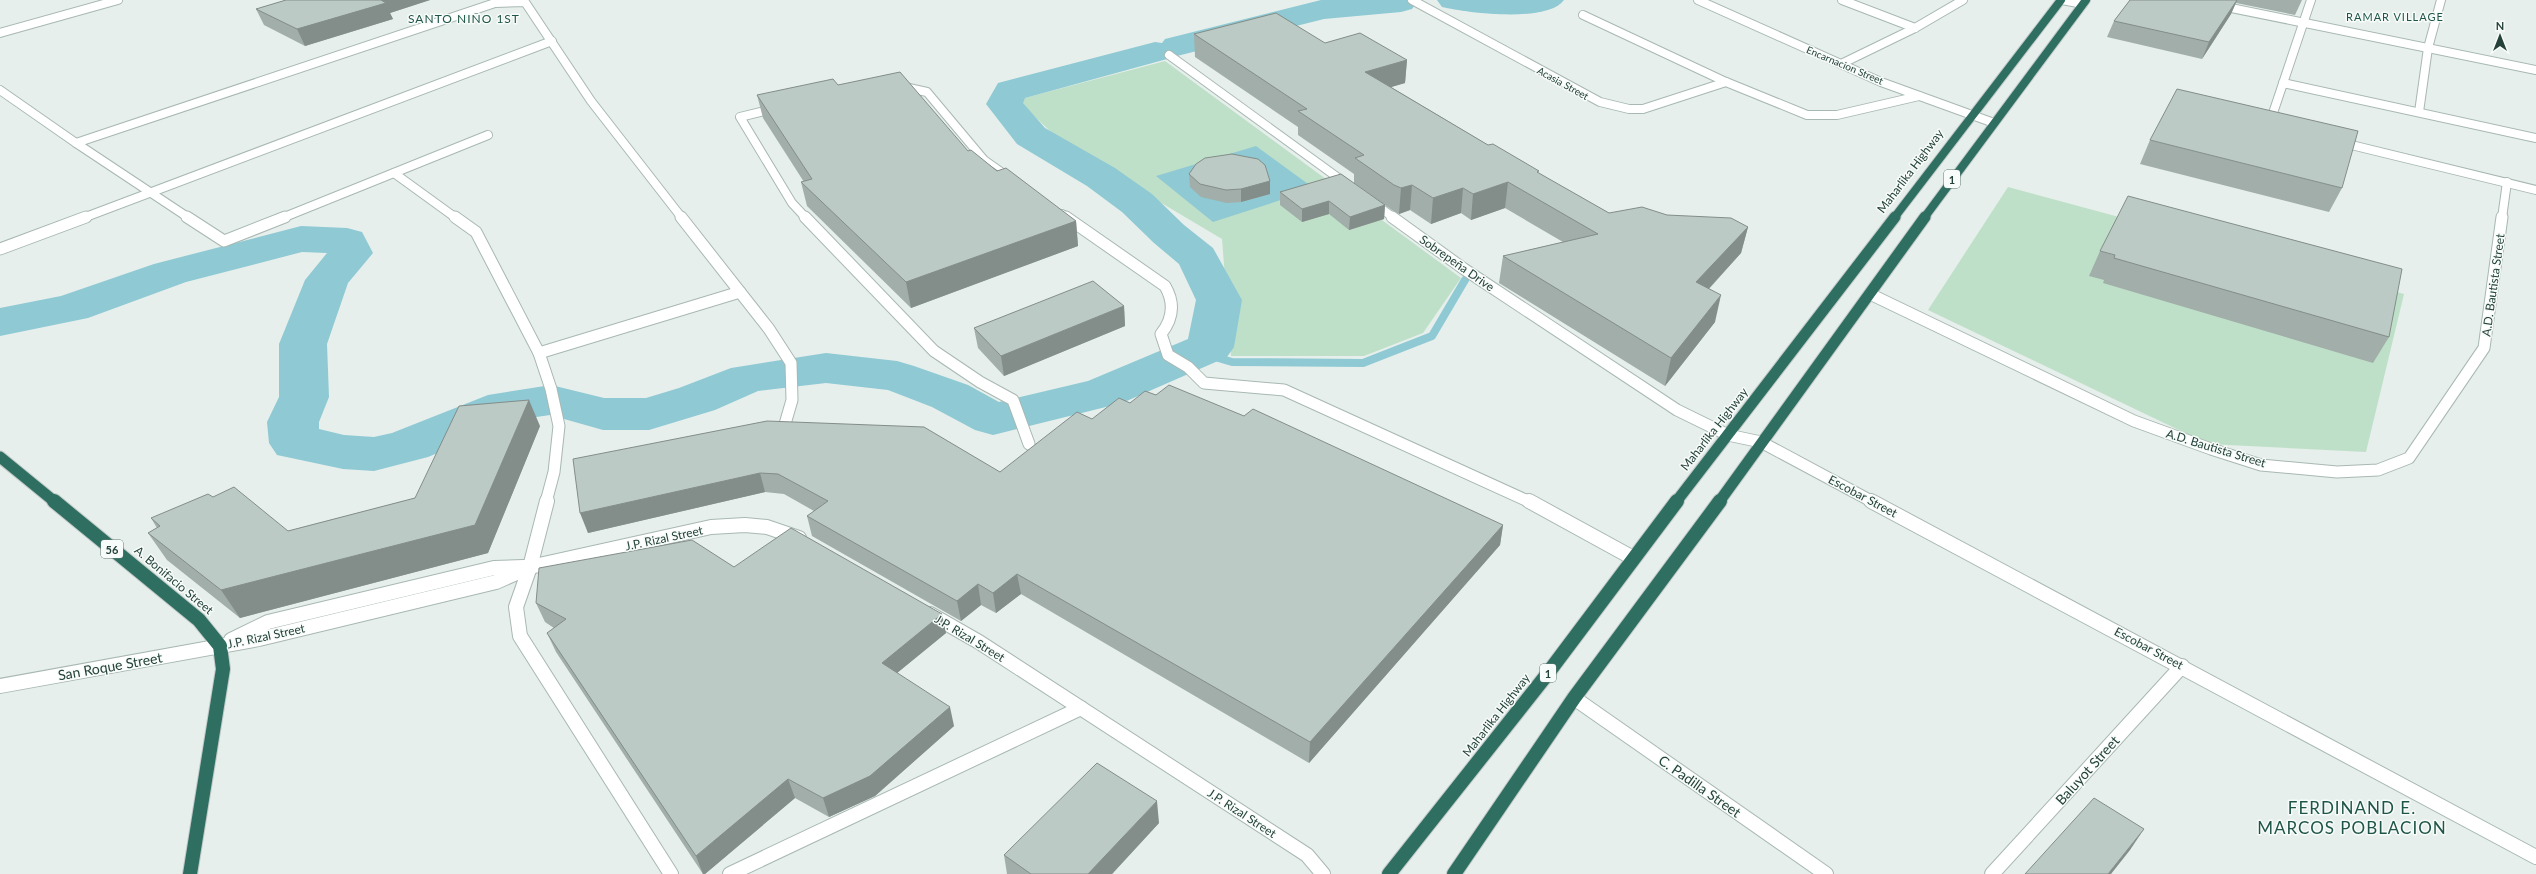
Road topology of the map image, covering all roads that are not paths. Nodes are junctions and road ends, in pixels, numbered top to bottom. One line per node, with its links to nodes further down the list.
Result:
1 (118, 0): 14 (street)
2 (1412, 0): 20 (street, Acasia Street)
3 (1698, 0): 18 (street, Encarnacion Street)
4 (1842, 0): 13 (street)
5 (1963, 0): 13 (street)
6 (2062, 0): 10 (street); 27 (highway, Maharlika Highway / 1)
7 (2192, 0): 12 (street)
8 (2311, 0): 12 (street)
9 (2441, 0): 16 (street)
10 (2085, 2): 28 (highway, 1)
11 (1583, 14): 20 (street)
12 (2303, 22): 16 (street); 21 (street)
13 (1915, 28): 18 (street)
14 (0, 33)
15 (552, 41): 33 (street); 38 (street); 41 (street)
16 (2428, 48): 19 (street); 26 (street)
17 (1169, 55): 45 (street, Sobrepeña Drive)
18 (1841, 64): 24 (street, Encarnacion Street)
19 (2536, 70)
20 (1726, 82): 24 (street)
21 (2283, 82): 26 (street); 29 (street)
22 (889, 84): 36 (street)
23 (0, 90): 33 (street)
24 (1919, 96): 27 (street, Encarnacion Street)
25 (785, 106): 47 (street)
26 (2419, 112): 31 (street)
27 (1971, 116): 28 (street, Encarnacion Street); 45 (highway, Maharlika Highway / 1)
28 (1994, 123): 42 (highway, 1)
29 (2275, 126)
30 (488, 134): 34 (street)
31 (2536, 138)
32 (2330, 139): 35 (street)
33 (76, 143): 38 (street)
34 (394, 173): 38 (street); 43 (street)
35 (2507, 182): 37 (street); 42 (street, A.D. Bautista Street)
36 (1023, 187)
37 (2536, 190)
38 (149, 193): 40 (street)
39 (1055, 210): 50 (street)
40 (0, 249)
41 (740, 292): 43 (street); 44 (street)
42 (1870, 294): 46 (highway, 1)
43 (540, 353): 51 (street)
44 (785, 424)
45 (1728, 435): 46 (street, Sobrepeña Drive); 50 (highway, Maharlika Highway / 1)
46 (1761, 442): 54 (street, Escobar Street); 56 (highway, 1)
47 (1030, 444)
48 (0, 456): 53 (highway, A. Bonifacio Street / 56)
49 (810, 544): 51 (street, J.P. Rizal Street)
50 (1633, 558): 63 (highway, Maharlika Highway / 1)
51 (530, 567): 53 (street, J.P. Rizal Street); 60 (street)
52 (918, 607): 57 (street, J.P. Rizal Street)
53 (220, 646): 55 (street, San Roque Street); 59 (highway)
54 (2182, 666): 58 (street, Escobar Street); 66 (street, Baluyot Street)
55 (0, 686)
56 (1574, 698): 64 (highway, 1); 65 (street, C. Padilla Street)
57 (1081, 708): 61 (street); 62 (street, J.P. Rizal Street)
58 (2536, 857)
59 (190, 874)
60 (671, 874)
61 (730, 874)
62 (1323, 874)
63 (1389, 874)
64 (1454, 874)
65 (1826, 874)
66 (1992, 874)

